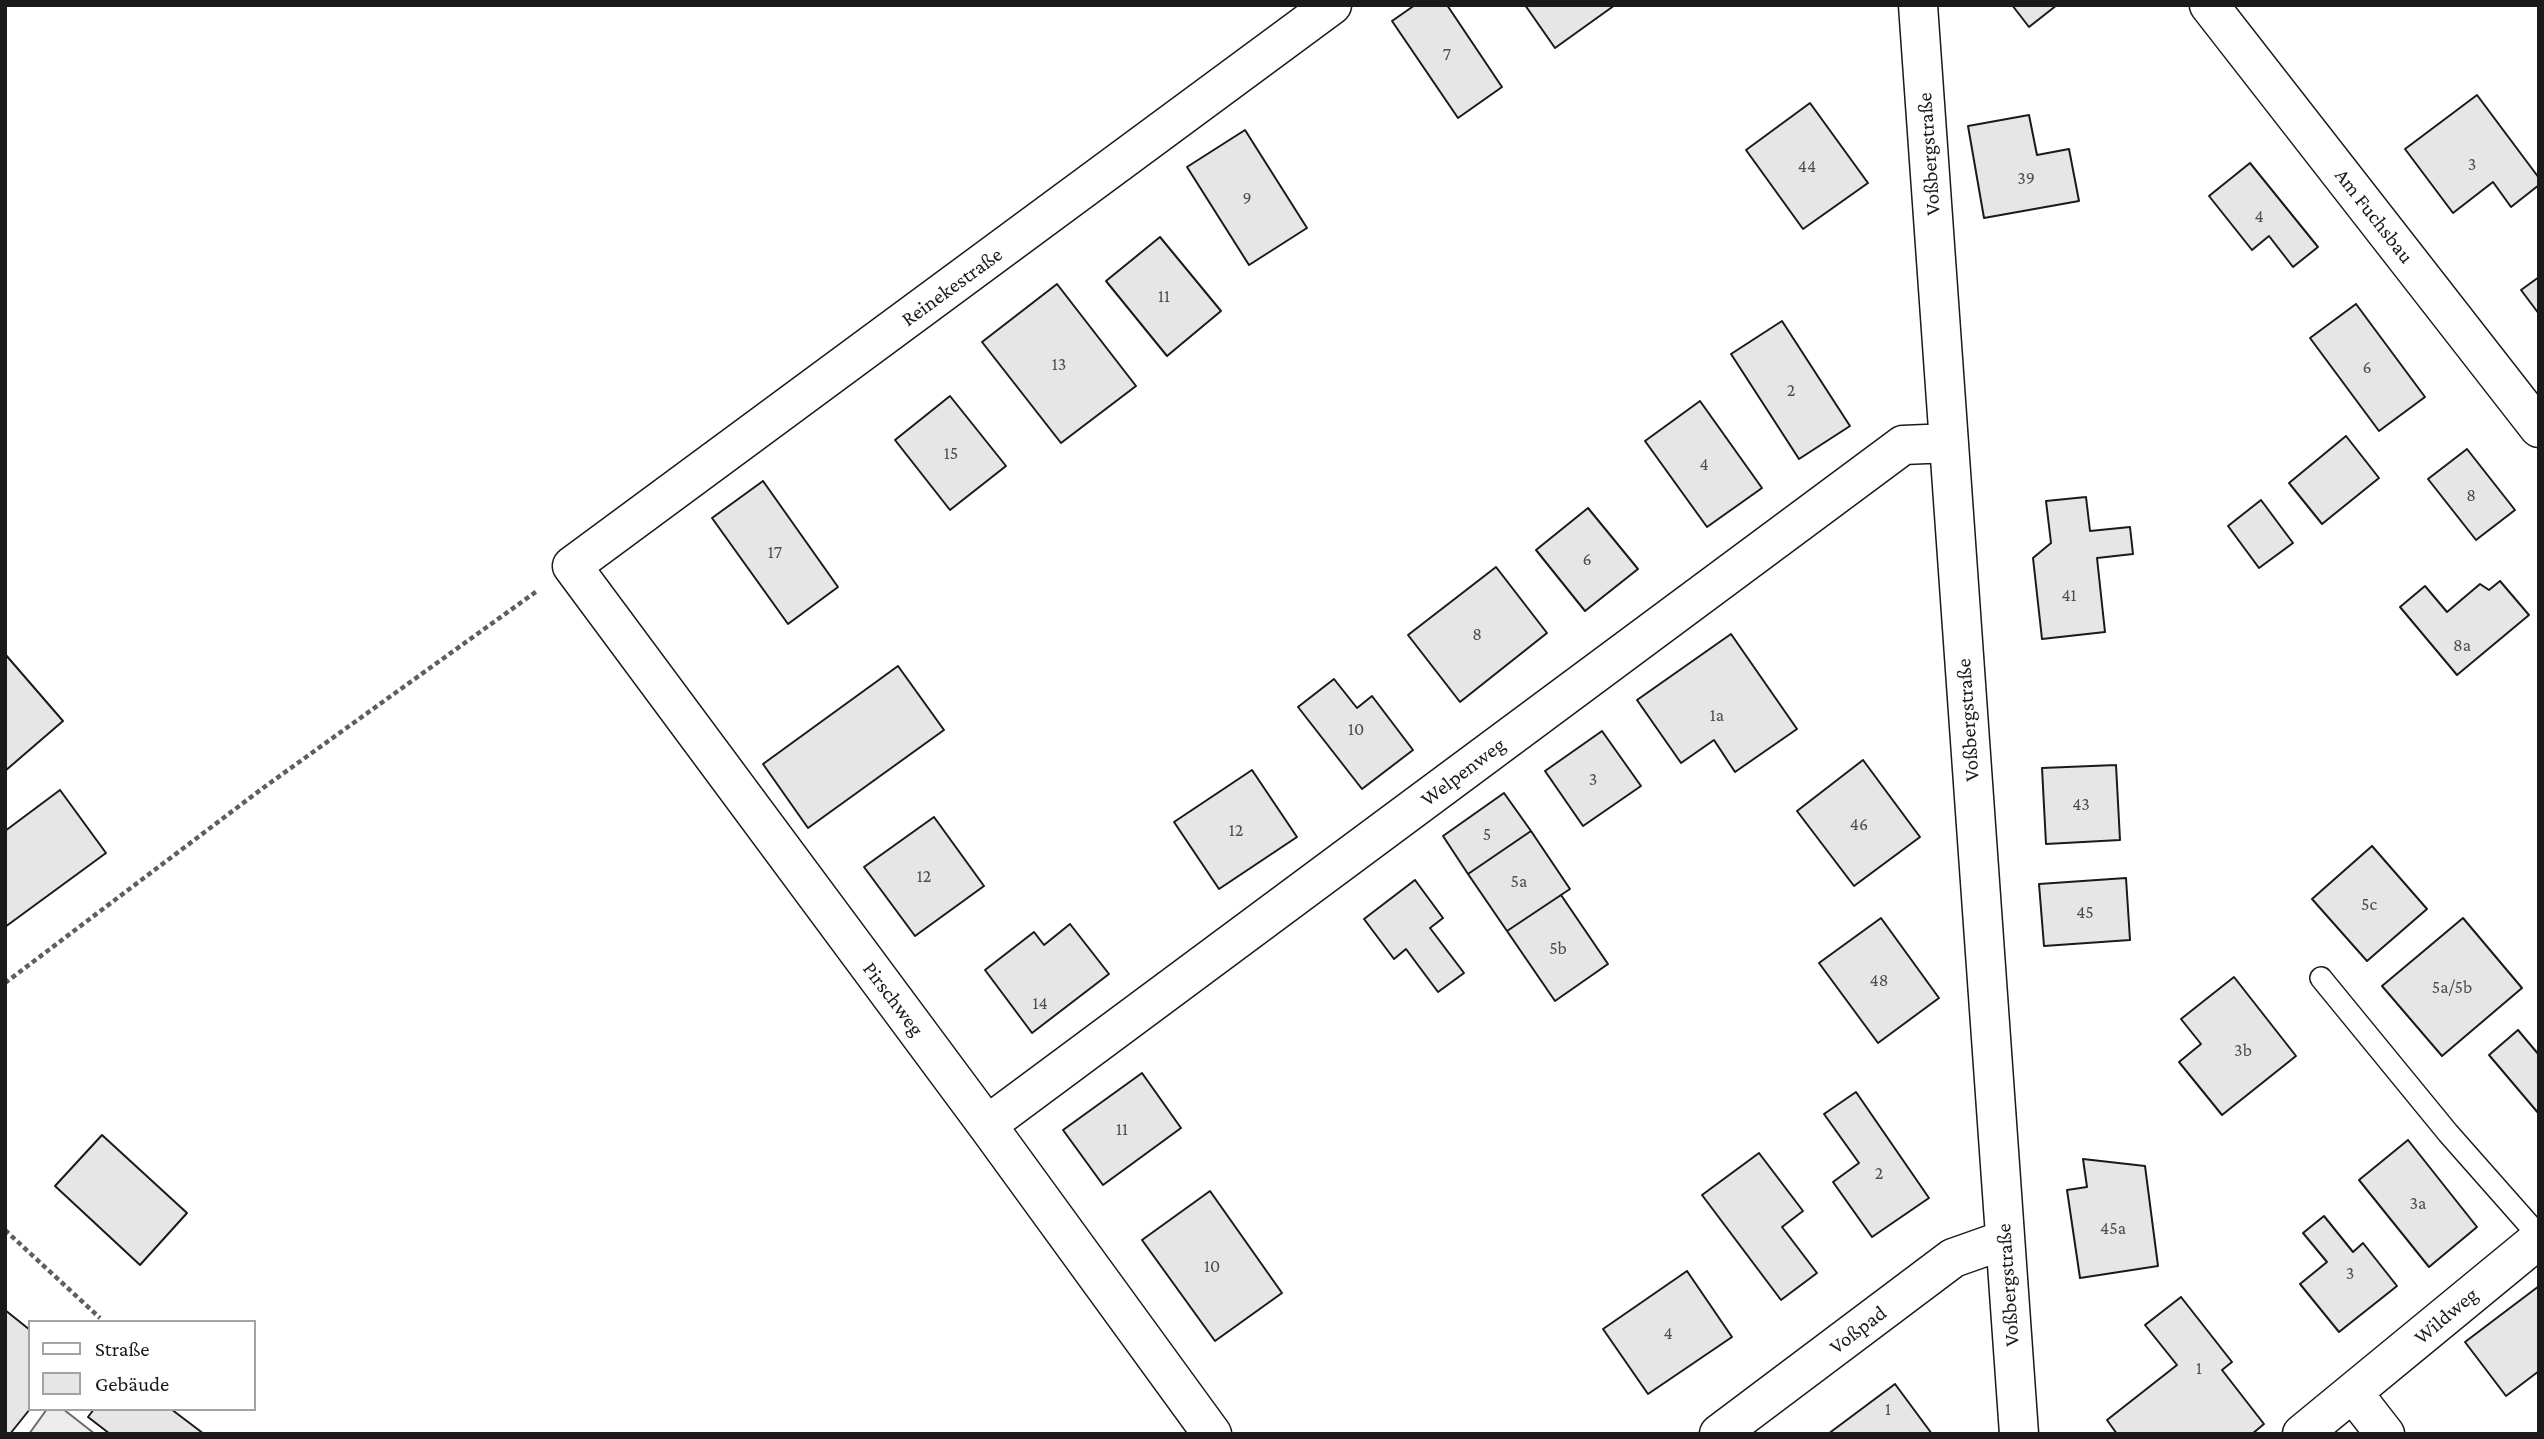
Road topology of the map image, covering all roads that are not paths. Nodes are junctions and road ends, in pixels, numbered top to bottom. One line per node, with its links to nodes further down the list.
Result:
1 (1332, 5): 6 (street, Reinekestraße)
2 (1918, 5): 5 (street, Voßbergstraße)
3 (2209, 5): 4 (street, Am Fuchsbau)
4 (2539, 428)
5 (1949, 443): 8 (street, Welpenweg); 10 (street, Voßbergstraße)
6 (572, 566): 8 (street, Pirschweg)
7 (2321, 978): 9 (lane)
8 (987, 1125): 12 (street, Pirschweg)
9 (2539, 1238): 11 (street, Wildweg)
10 (2004, 1240): 13 (street, Voßpad); 14 (street, Voßbergstraße)
11 (2353, 1393): 15 (street, Wildweg); 16 (street)
12 (1212, 1434)
13 (1719, 1434)
14 (2019, 1434)
15 (2302, 1434)
16 (2385, 1434)

